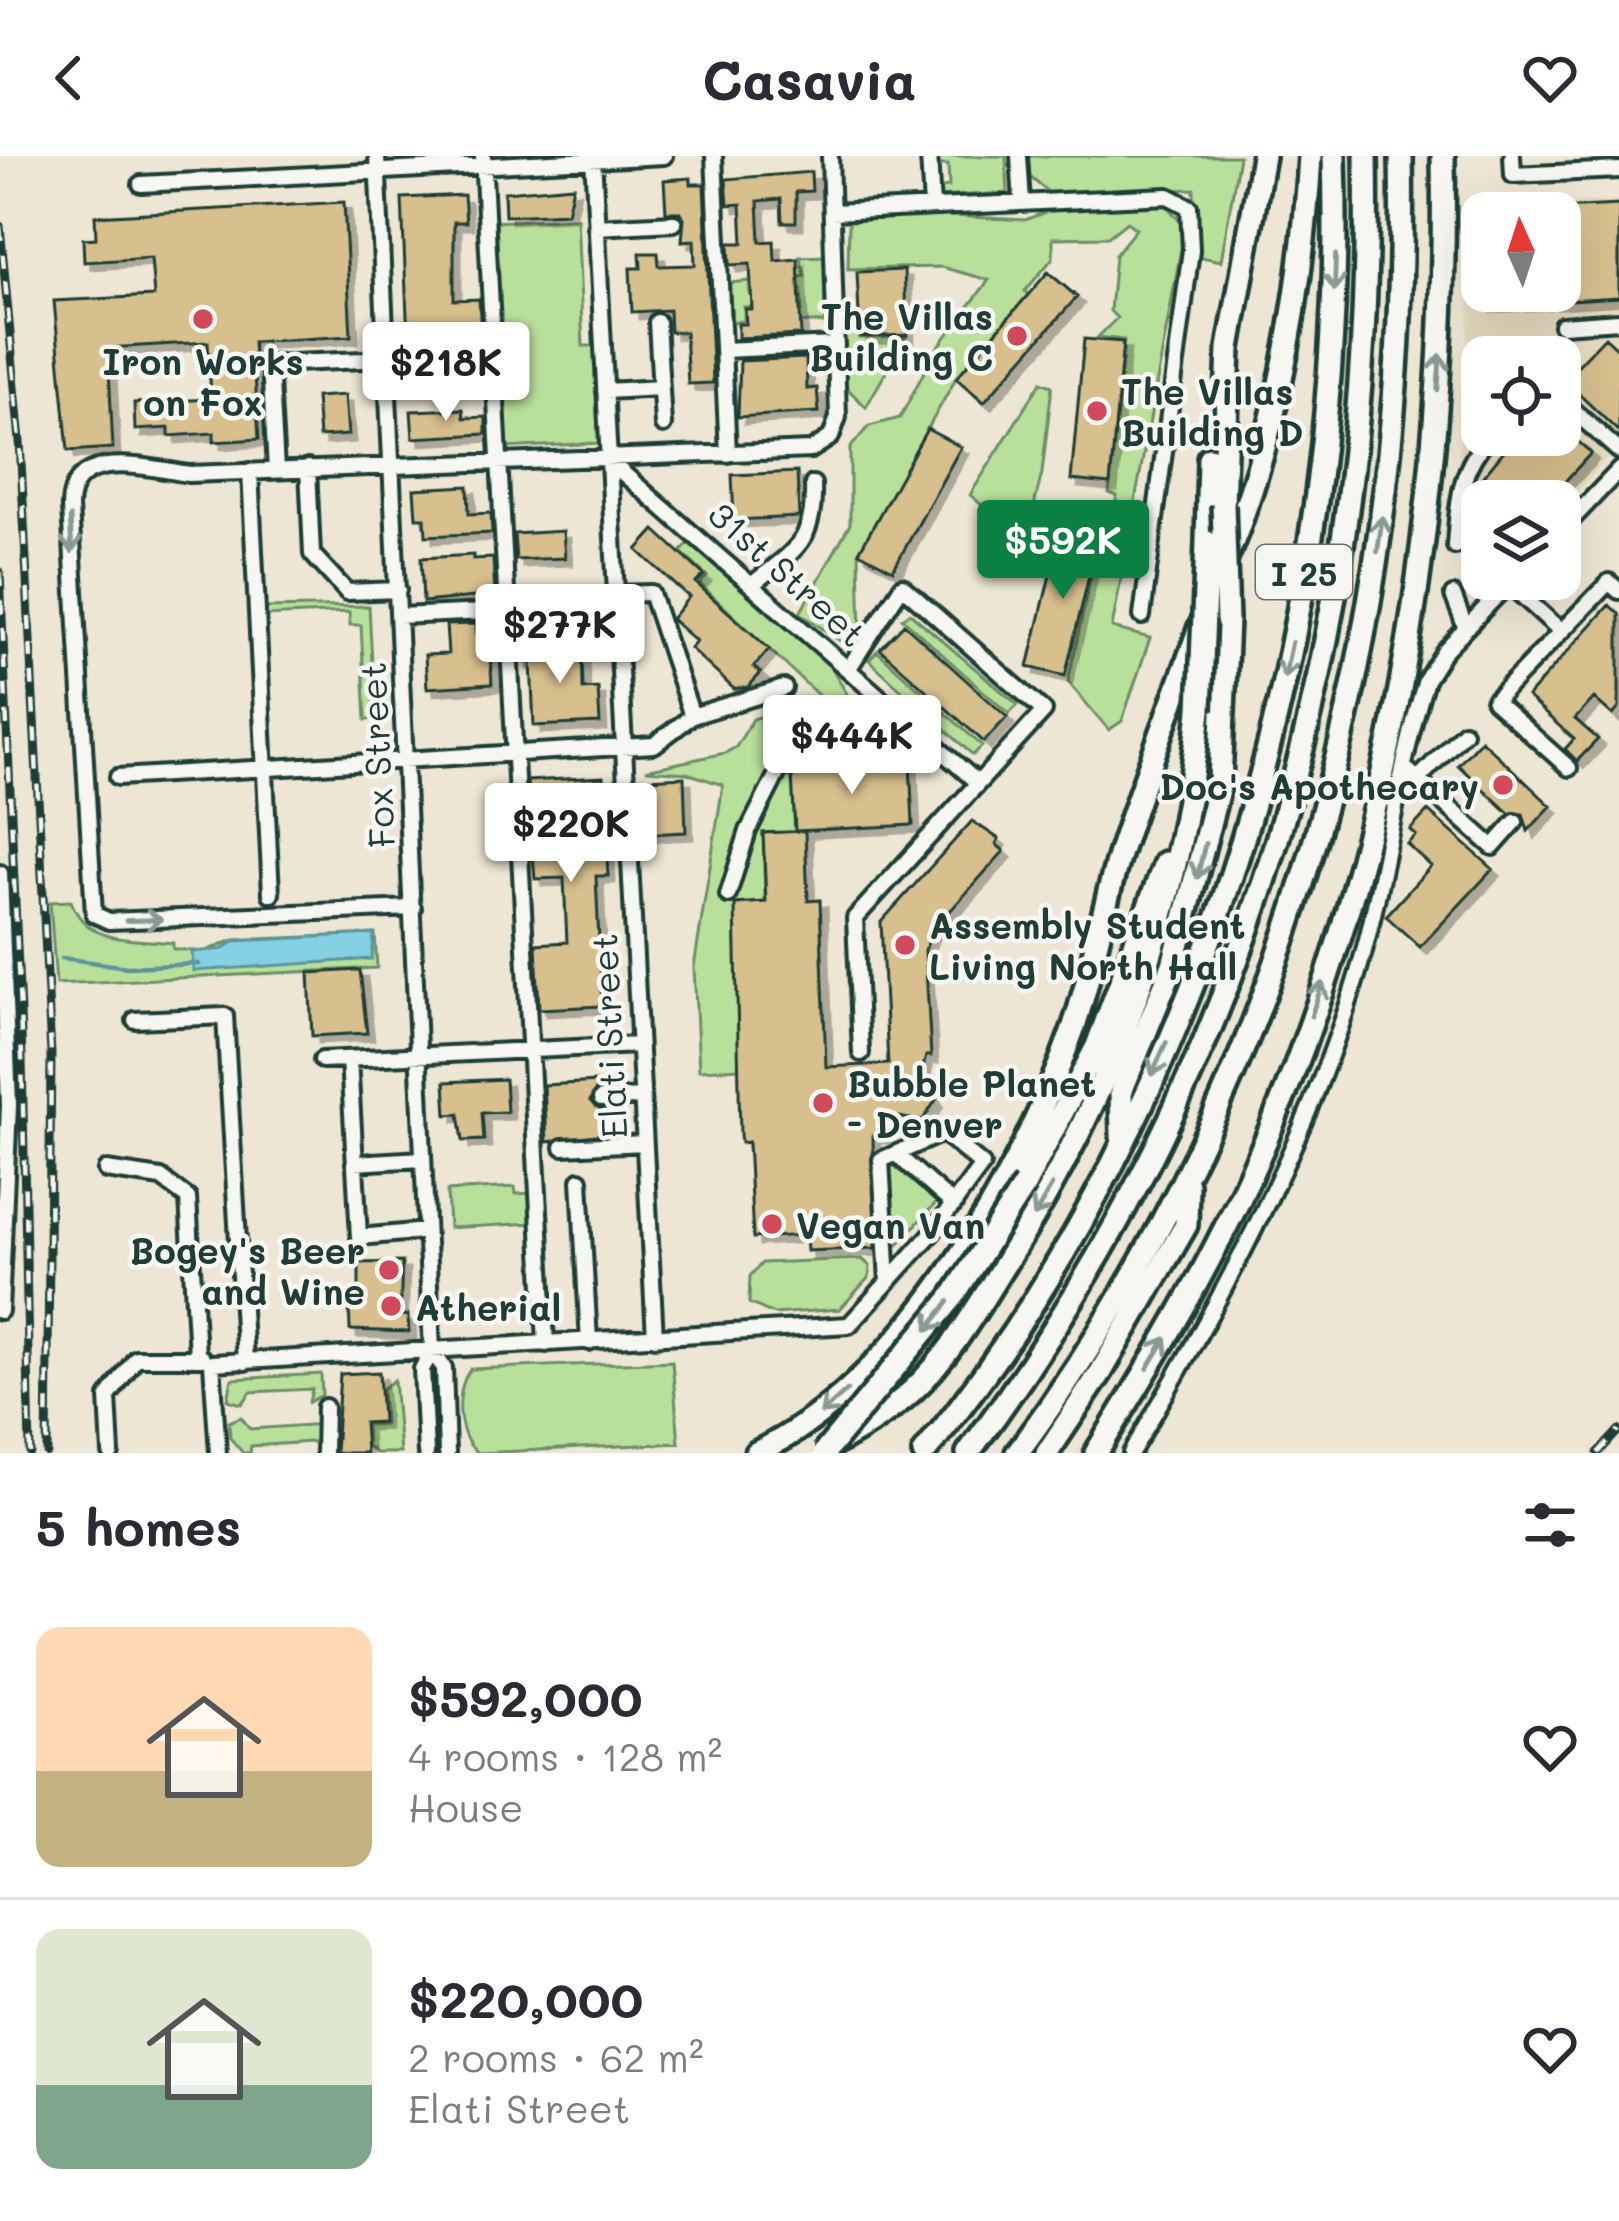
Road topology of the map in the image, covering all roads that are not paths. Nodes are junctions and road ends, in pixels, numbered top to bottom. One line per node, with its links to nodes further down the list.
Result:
1 (664, 156): 13 (street)
2 (714, 156): 29 (street)
3 (830, 156): 21 (street)
4 (929, 156): 20 (street)
5 (1019, 156): 19 (street)
6 (1263, 156): 24 (highway)
7 (1310, 156): 66 (highway)
8 (1334, 156): 92 (highway, I 25, one-way to 92)
9 (1366, 156): 120 (highway)
10 (1401, 156): 98 (highway, I 25, one-way to 10)
11 (1443, 156): 123 (highway, one-way to 11)
12 (1512, 156): 17 (street)
13 (593, 158): 14 (street); 23 (street, Elati Street)
14 (483, 161): 15 (street); 39 (street)
15 (423, 162): 16 (street)
16 (377, 164): 18 (street); 30 (street, Fox Street)
17 (1619, 170)
18 (141, 184)
19 (1022, 203): 20 (street); 57 (street)
20 (932, 207): 21 (street)
21 (832, 212): 28 (street)
22 (674, 224): 23 (street)
23 (596, 227): 32 (street, Elati Street)
24 (1236, 310): 65 (highway, bridge); 92 (highway, one-way to 92, bridge)
25 (1619, 321): 27 (street)
26 (657, 322): 31 (street)
27 (1562, 325)
28 (836, 344): 29 (street); 36 (street)
29 (723, 350): 36 (street)
30 (387, 359): 40 (street, Fox Street); 42 (street)
31 (661, 388): 32 (street); 34 (street)
32 (605, 392): 38 (street, Elati Street)
33 (1581, 418): 35 (street)
34 (663, 425)
35 (1619, 452)
36 (728, 454): 38 (street)
37 (1472, 456): 47 (street)
38 (608, 460): 39 (street); 48 (street, 31st Street); 51 (street, Elati Street)
39 (500, 463): 40 (street); 55 (street)
40 (392, 465): 41 (street); 49 (street, Fox Street)
41 (308, 469): 42 (street); 49 (street)
42 (276, 470): 44 (street)
43 (1619, 470): 46 (street)
44 (250, 471): 72 (street); 80 (street, one-way to 80)
45 (812, 484): 48 (street)
46 (1581, 510)
47 (1455, 546)
48 (754, 583): 60 (street, 31st Street)
49 (398, 590): 56 (street, Fox Street)
50 (1619, 591): 59 (street)
51 (615, 594): 63 (street); 67 (street, Elati Street)
52 (1454, 595): 58 (street)
53 (1491, 600): 58 (street)
54 (1529, 600): 59 (street)
55 (507, 611): 56 (street); 68 (street)
56 (399, 616): 69 (street, Fox Street)
57 (1142, 616)
58 (1466, 626): 70 (street)
59 (1561, 631): 71 (street)
60 (849, 668): 62 (street, 31st Street); 75 (street)
61 (784, 688): 63 (street)
62 (890, 705): 75 (street, 31st Street); 79 (street)
63 (692, 716): 67 (street)
64 (1464, 732): 74 (street)
65 (1197, 735): 88 (highway); 118 (highway, one-way to 118)
66 (1158, 749): 88 (highway); 117 (highway, one-way to 117)
67 (623, 751): 68 (street); 82 (street, Elati Street)
68 (515, 756): 69 (street); 83 (street)
69 (406, 762): 72 (street); 80 (street, Fox Street)
70 (1405, 767): 74 (street); 124 (street)
71 (1569, 768)
72 (265, 770): 73 (street); 78 (street)
73 (118, 777)
74 (1418, 779): 76 (street)
75 (978, 783): 84 (street)
76 (1515, 822)
77 (0, 873): 103 (street)
78 (271, 895)
79 (728, 895)
80 (413, 908): 85 (street, Fox Street)
81 (135, 1020): 109 (street)
82 (639, 1045): 83 (street); 89 (street, Elati Street)
83 (530, 1050): 85 (street); 106 (street)
84 (861, 1053)
85 (418, 1056): 86 (street); 95 (street, Fox Street)
86 (349, 1059): 87 (street); 96 (street)
87 (322, 1060)
88 (1076, 1083): 118 (highway, one-way to 118, bridge)
89 (642, 1097): 90 (street); 91 (street, Elati Street)
90 (601, 1099)
91 (644, 1143): 93 (street); 104 (street, Elati Street)
92 (1122, 1143): 119 (highway, I 25)
93 (563, 1147)
94 (896, 1154): 100 (street); 100 (street); 102 (street)
95 (423, 1159): 96 (street); 101 (street, Fox Street)
96 (354, 1163): 101 (street)
97 (106, 1169): 108 (street)
98 (1187, 1178): 121 (highway, I 25); 122 (highway)
99 (580, 1180): 105 (street)
100 (954, 1204): 102 (street)
101 (426, 1232): 107 (street, Fox Street)
102 (888, 1282): 104 (street)
103 (0, 1311)
104 (655, 1338): 105 (street)
105 (589, 1342): 106 (street)
106 (546, 1344): 107 (street)
107 (432, 1351): 109 (street); 115 (street, Fox Street); 116 (street, Fox Street)
108 (196, 1355): 110 (street); 112 (street)
109 (244, 1361): 110 (street)
110 (212, 1364): 113 (street)
111 (325, 1407): 114 (street)
112 (111, 1453)
113 (218, 1453)
114 (324, 1453)
115 (426, 1453)
116 (447, 1453)
117 (756, 1453)
118 (821, 1453)
119 (924, 1453)
120 (968, 1453)
121 (1017, 1453)
122 (1047, 1453)
123 (1096, 1453)
124 (1131, 1453)

